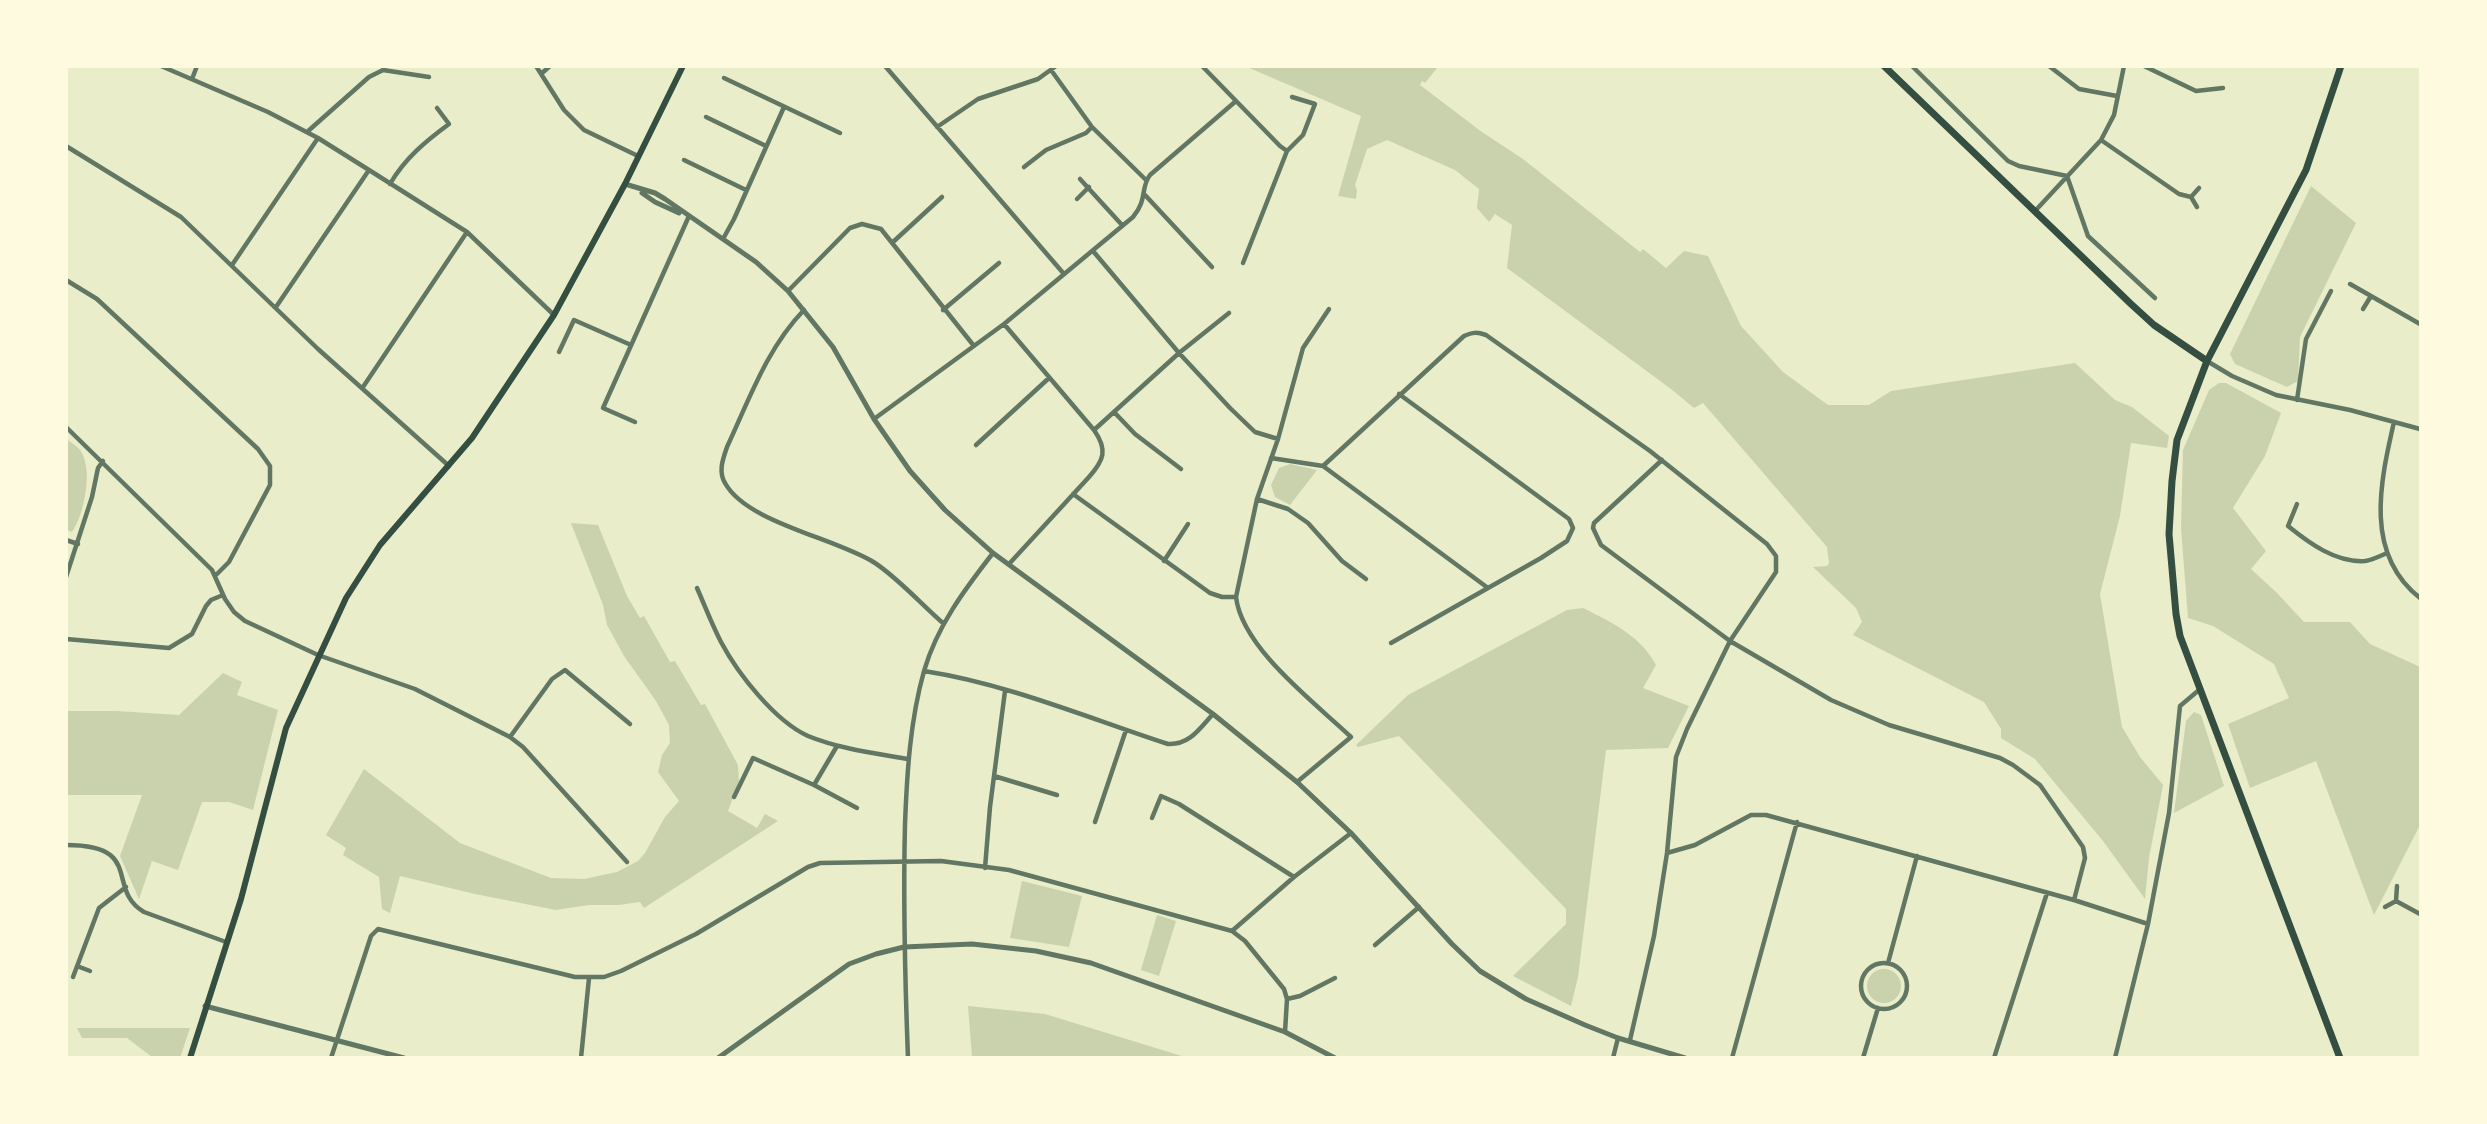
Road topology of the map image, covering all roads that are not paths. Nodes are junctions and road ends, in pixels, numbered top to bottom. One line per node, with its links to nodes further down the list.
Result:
1 (160, 66): 19 (street)
2 (197, 66): 19 (street)
3 (536, 66): 16 (street)
4 (550, 66): 16 (street)
5 (683, 66): 36 (main road)
6 (885, 66): 27 (street)
7 (1056, 66): 15 (street)
8 (1202, 66): 23 (street)
9 (1884, 66): 53 (main road)
10 (1912, 66): 40 (street)
11 (2049, 66): 21 (street)
12 (2124, 66): 21 (street)
13 (2144, 66): 20 (street)
14 (2341, 66): 84 (main road)
15 (1051, 70): 27 (street); 28 (street)
16 (541, 74): 36 (street)
17 (429, 77): 29 (street)
18 (724, 78): 24 (street)
19 (192, 79): 29 (street)
20 (2223, 88)
21 (2118, 96): 32 (street)
22 (1292, 97): 35 (street)
23 (1237, 101): 35 (street); 42 (street)
24 (784, 107): 30 (street); 34 (street)
25 (437, 108): 43 (street)
26 (706, 117): 34 (street)
27 (937, 127): 64 (street)
28 (1092, 127): 38 (street); 42 (street)
29 (307, 132): 31 (street)
30 (840, 133)
31 (318, 138): 39 (street); 62 (street)
32 (2101, 140): 40 (street); 49 (street)
33 (66, 146): 62 (street)
34 (766, 146): 47 (street)
35 (1287, 151): 61 (street)
36 (639, 156): 44 (main road)
37 (684, 160): 47 (street)
38 (1024, 167)
39 (369, 170): 43 (street); 71 (street)
40 (2067, 176): 53 (street); 70 (street)
41 (1080, 179): 45 (street)
42 (1146, 180): 48 (street)
43 (390, 184): 56 (street)
44 (625, 184): 54 (street); 77 (main road)
45 (1088, 187): 51 (street); 55 (street)
46 (2199, 188): 49 (street)
47 (746, 191): 57 (street)
48 (1145, 195): 55 (street); 63 (street)
49 (2191, 197): 52 (street)
50 (942, 198): 58 (street)
51 (1077, 199)
52 (2197, 207)
53 (2035, 211): 84 (main road)
54 (689, 216): 57 (street); 80 (street)
55 (1122, 225): 59 (street)
56 (467, 232): 77 (street); 86 (street)
57 (723, 239): 67 (street)
58 (893, 242): 67 (street); 74 (street)
59 (1093, 251): 64 (street); 83 (street)
60 (999, 263): 74 (street)
61 (1243, 263)
62 (232, 265): 71 (street)
63 (1212, 267)
64 (1064, 274): 78 (street)
65 (66, 280): 114 (street)
66 (2350, 284): 69 (street)
67 (788, 291): 73 (street)
68 (2331, 291): 88 (street)
69 (2371, 296): 72 (street); 79 (street)
70 (2155, 298)
71 (276, 307): 86 (street)
72 (2363, 309)
73 (804, 310): 90 (street); 122 (street)
74 (943, 310): 81 (street)
75 (1329, 310): 96 (street)
76 (1229, 313): 83 (street)
77 (554, 315): 102 (main road)
78 (1004, 324): 81 (street); 85 (street)
79 (2420, 324)
80 (631, 345): 82 (street); 91 (street)
81 (974, 346): 90 (street)
82 (559, 352)
83 (1179, 354): 89 (street); 96 (street)
84 (2207, 362): 88 (street); 128 (main road)
85 (1049, 378): 95 (street); 97 (street)
86 (363, 387): 102 (street)
87 (1399, 394): 99 (street); 101 (street); 118 (street)
88 (2297, 400): 92 (street)
89 (1115, 412): 95 (street); 103 (street)
90 (874, 419): 110 (street)
91 (635, 422)
92 (2393, 422): 94 (street); 111 (street)
93 (66, 427): 100 (street)
94 (2420, 429)
95 (1094, 430): 104 (street)
96 (1278, 439): 98 (street)
97 (976, 445)
98 (1271, 458): 101 (street); 105 (street)
99 (1662, 460): 124 (street); 124 (street)
100 (103, 461): 109 (street); 114 (street)
101 (1323, 466): 118 (street)
102 (449, 467): 126 (main road)
103 (1181, 469)
104 (1073, 494): 112 (street); 113 (street)
105 (1257, 499): 116 (street); 120 (street)
106 (2297, 504): 111 (street)
107 (1188, 524): 112 (street)
108 (66, 540): 109 (street)
109 (78, 544): 115 (street)
110 (993, 552): 113 (street); 122 (street)
111 (2387, 553): 121 (street)
112 (1164, 561): 120 (street)
113 (1009, 564): 130 (street)
114 (215, 576): 119 (street)
115 (66, 577)
116 (1366, 579)
117 (697, 588): 134 (street)
118 (1488, 588): 125 (street)
119 (223, 595): 123 (street); 126 (street)
120 (1236, 597): 137 (street)
121 (2420, 598)
122 (944, 624): 127 (street)
123 (66, 639)
124 (1730, 641): 147 (street); 156 (street)
125 (1391, 643)
126 (318, 655): 133 (street); 163 (main road)
127 (924, 671): 129 (street); 135 (street)
128 (2200, 690): 161 (street); 192 (main road)
129 (1005, 691): 132 (street); 136 (street)
130 (1213, 713): 132 (street); 137 (street)
131 (630, 724): 133 (street)
132 (1126, 730): 143 (street)
133 (510, 737): 150 (street)
134 (837, 746): 135 (street); 138 (street)
135 (908, 759): 149 (street)
136 (993, 776): 139 (street); 151 (street)
137 (1297, 782): 145 (street)
138 (814, 785): 140 (street); 141 (street)
139 (1057, 795)
140 (734, 797)
141 (857, 808)
142 (1152, 818): 152 (street)
143 (1095, 822)
144 (1797, 822): 147 (street); 148 (street); 188 (street)
145 (1351, 833): 152 (street); 158 (street)
146 (66, 845): 154 (street)
147 (1667, 853): 178 (street)
148 (1917, 856): 155 (street); 166 (street)
149 (904, 860): 151 (street); 165 (street); 170 (street)
150 (627, 862)
151 (985, 868): 162 (street)
152 (1294, 877): 162 (street)
153 (2396, 886): 157 (street)
154 (126, 887): 163 (street); 167 (street)
155 (2047, 893): 156 (street); 190 (street)
156 (2074, 900): 161 (street)
157 (2396, 901): 159 (street); 160 (street)
158 (1419, 907): 164 (street); 176 (street)
159 (2385, 907)
160 (2420, 914)
161 (2148, 924): 191 (street)
162 (1232, 930): 172 (street)
163 (226, 942): 173 (main road)
164 (1375, 944)
165 (904, 947): 175 (street); 183 (street); 184 (street)
166 (1888, 963): 174 (street); 174 (street)
167 (77, 966): 168 (street); 169 (street)
168 (90, 971)
169 (73, 977)
170 (589, 978): 177 (street); 182 (street)
171 (1335, 978): 172 (street)
172 (1287, 999): 175 (street)
173 (205, 1006): 177 (street); 179 (main road)
174 (1878, 1008): 189 (street)
175 (1285, 1032): 185 (street)
176 (1618, 1038): 178 (street); 186 (street)
177 (337, 1040): 180 (street); 181 (street)
178 (1630, 1040): 187 (street)
179 (190, 1058)
180 (331, 1058)
181 (404, 1058)
182 (581, 1058)
183 (718, 1058)
184 (908, 1058)
185 (1335, 1058)
186 (1613, 1058)
187 (1685, 1058)
188 (1732, 1058)
189 (1863, 1058)
190 (1994, 1058)
191 (2115, 1058)
192 (2340, 1058)

